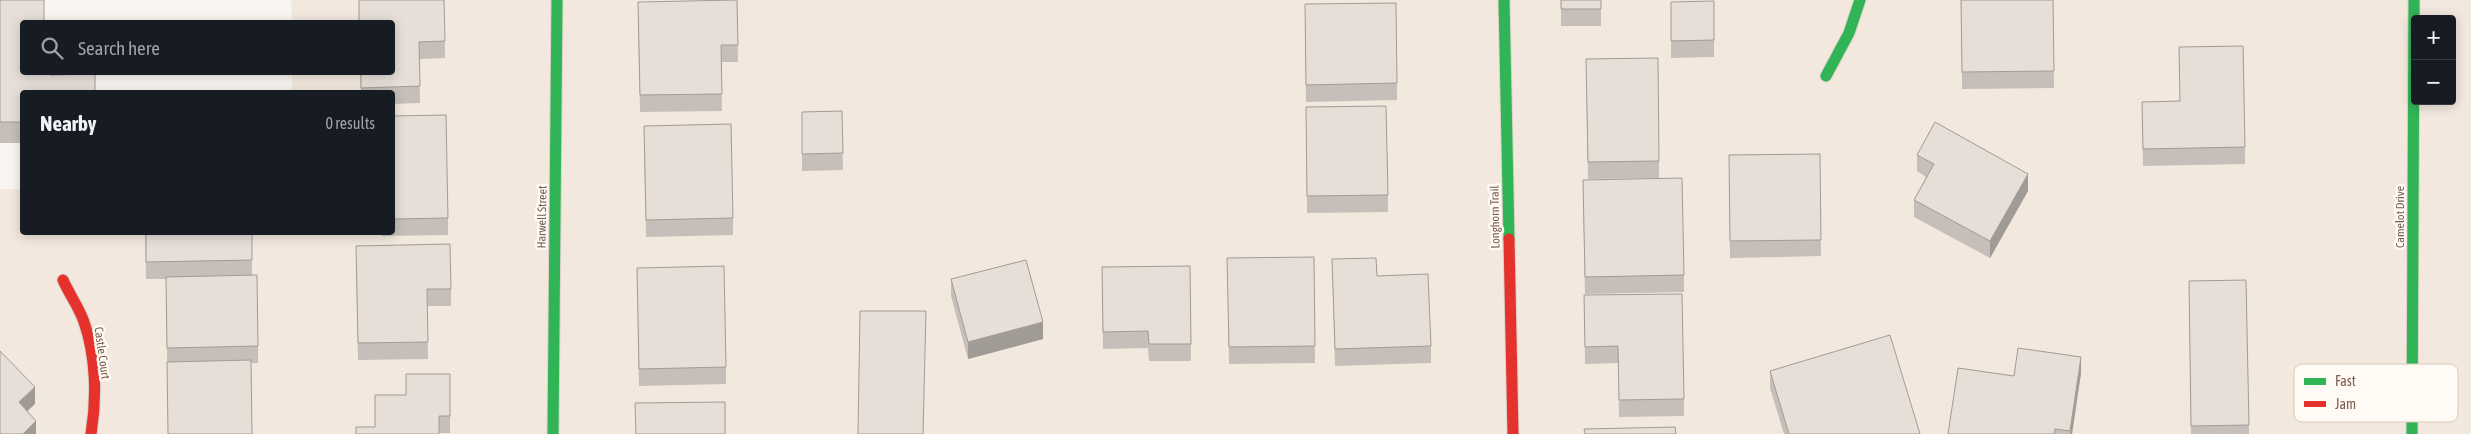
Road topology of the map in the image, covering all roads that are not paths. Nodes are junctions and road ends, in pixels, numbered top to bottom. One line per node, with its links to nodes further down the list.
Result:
1 (557, 0): 9 (street, Harwell Street)
2 (1504, 0): 10 (street, Longhorn Trail)
3 (1860, 0): 5 (street)
4 (2414, 0): 7 (street, Camelot Drive)
5 (1826, 76)
6 (62, 280): 8 (street, Castle Court)
7 (2412, 364)
8 (92, 434)
9 (553, 434)
10 (1513, 434)

